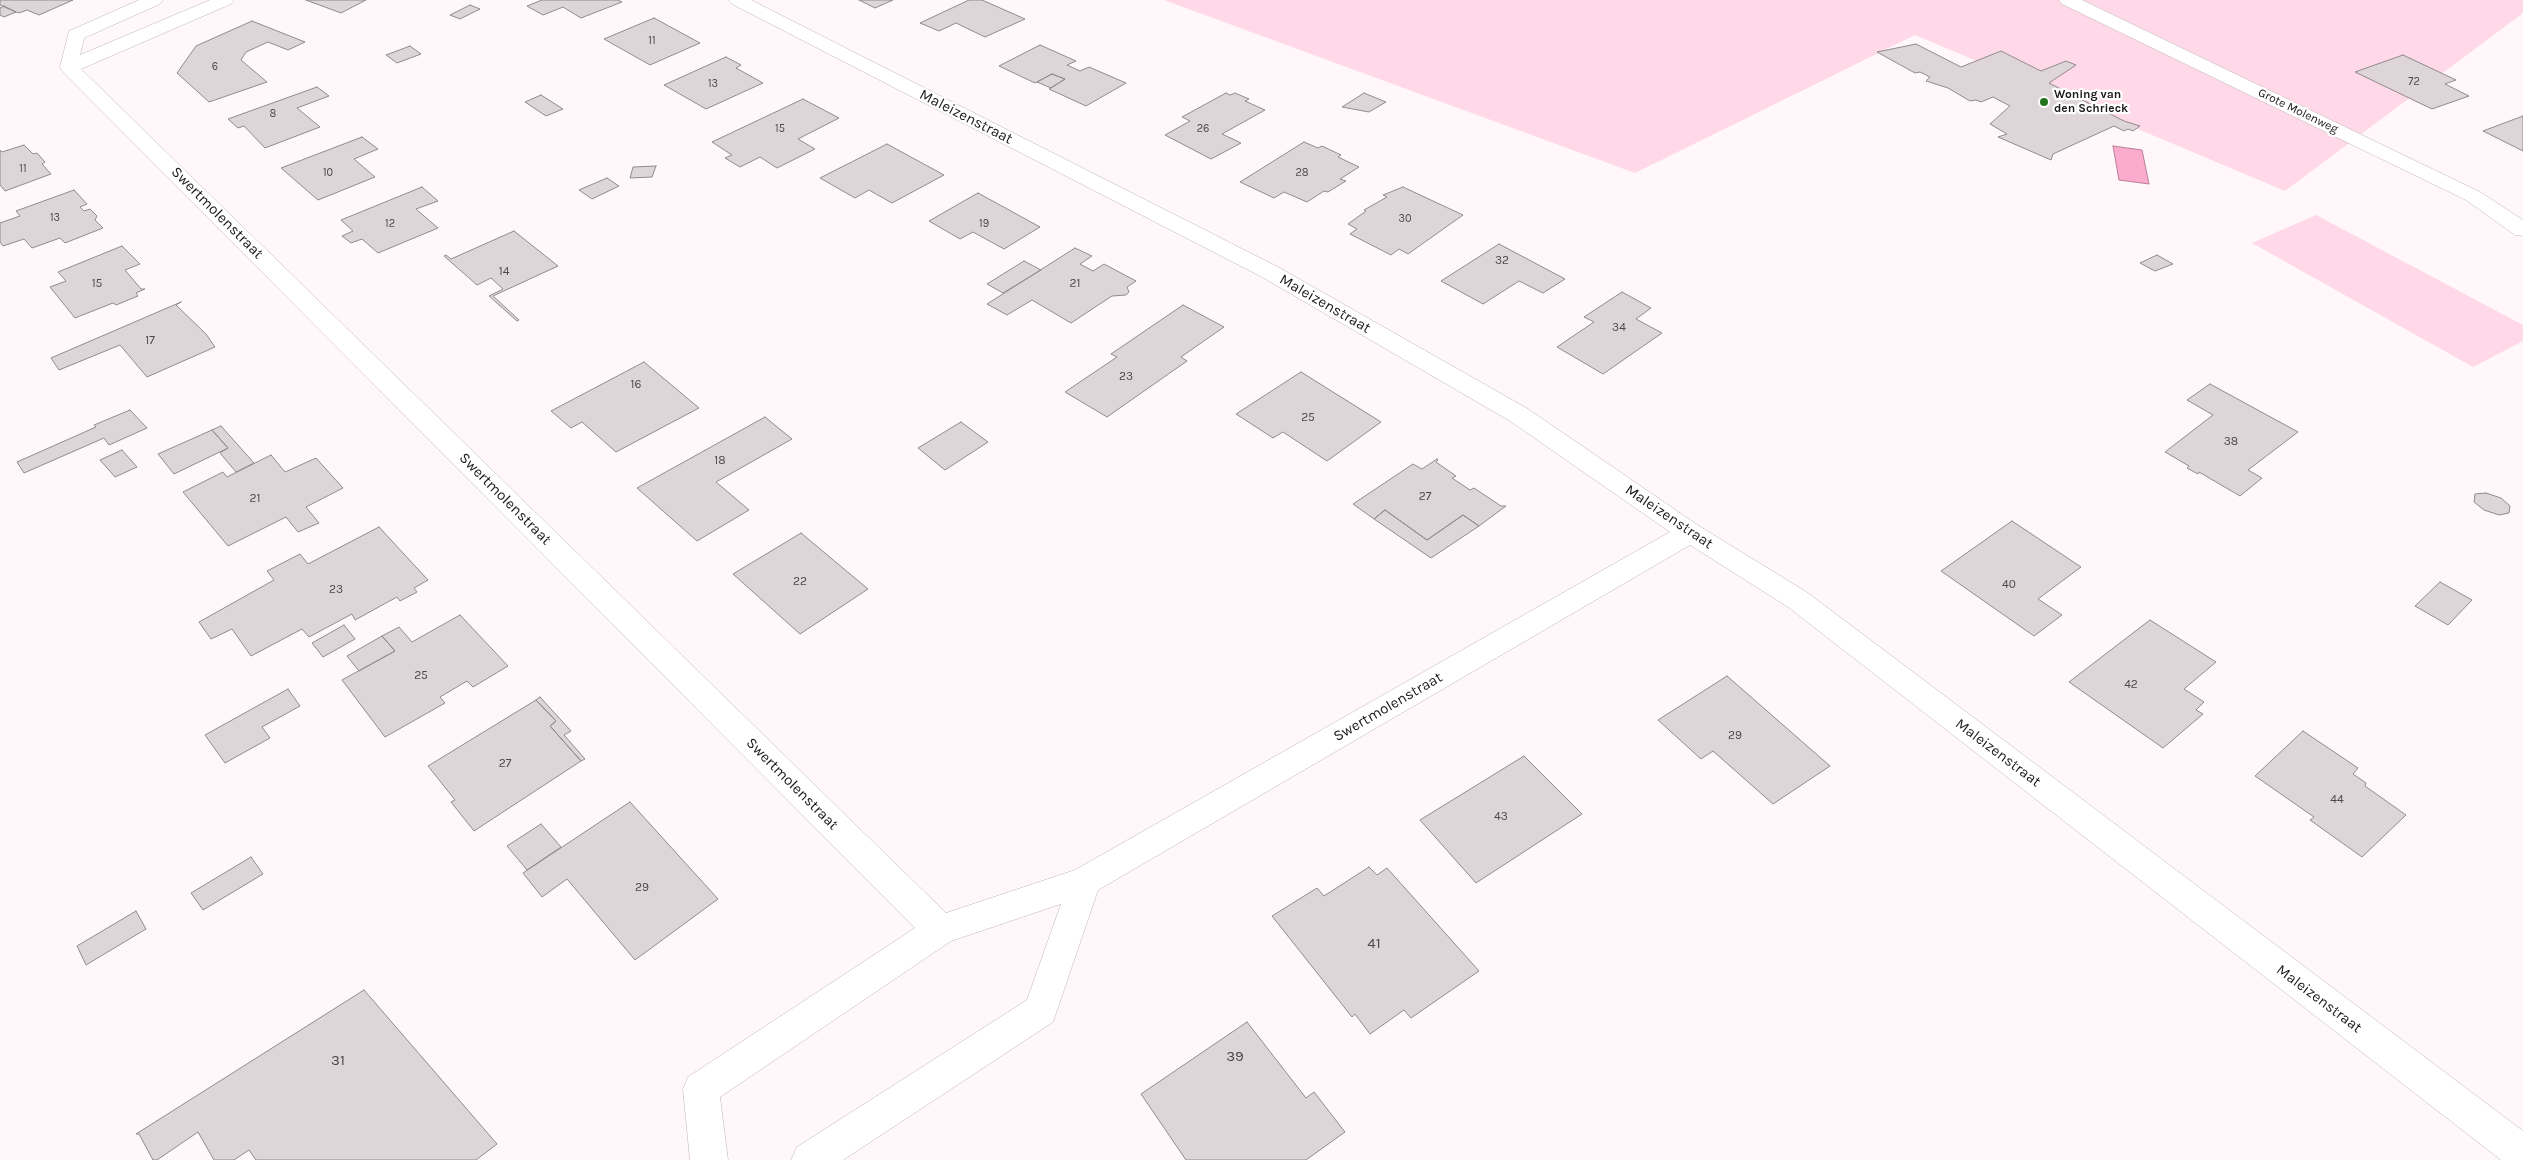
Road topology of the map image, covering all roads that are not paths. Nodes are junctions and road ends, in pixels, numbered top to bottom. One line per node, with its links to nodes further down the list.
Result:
1 (154, 0): 5 (street)
2 (224, 0): 5 (street)
3 (738, 0): 7 (street, Maleizenstraat)
4 (2068, 0): 6 (street, Grote Molenweg)
5 (70, 67): 9 (street, Swertmolenstraat)
6 (2523, 230)
7 (1690, 533): 8 (street, Swertmolenstraat); 10 (street, Maleizenstraat)
8 (1085, 881): 9 (street, Swertmolenstraat); 12 (street)
9 (940, 930): 11 (street, Swertmolenstraat)
10 (2523, 1154)
11 (709, 1160)
12 (810, 1160)

